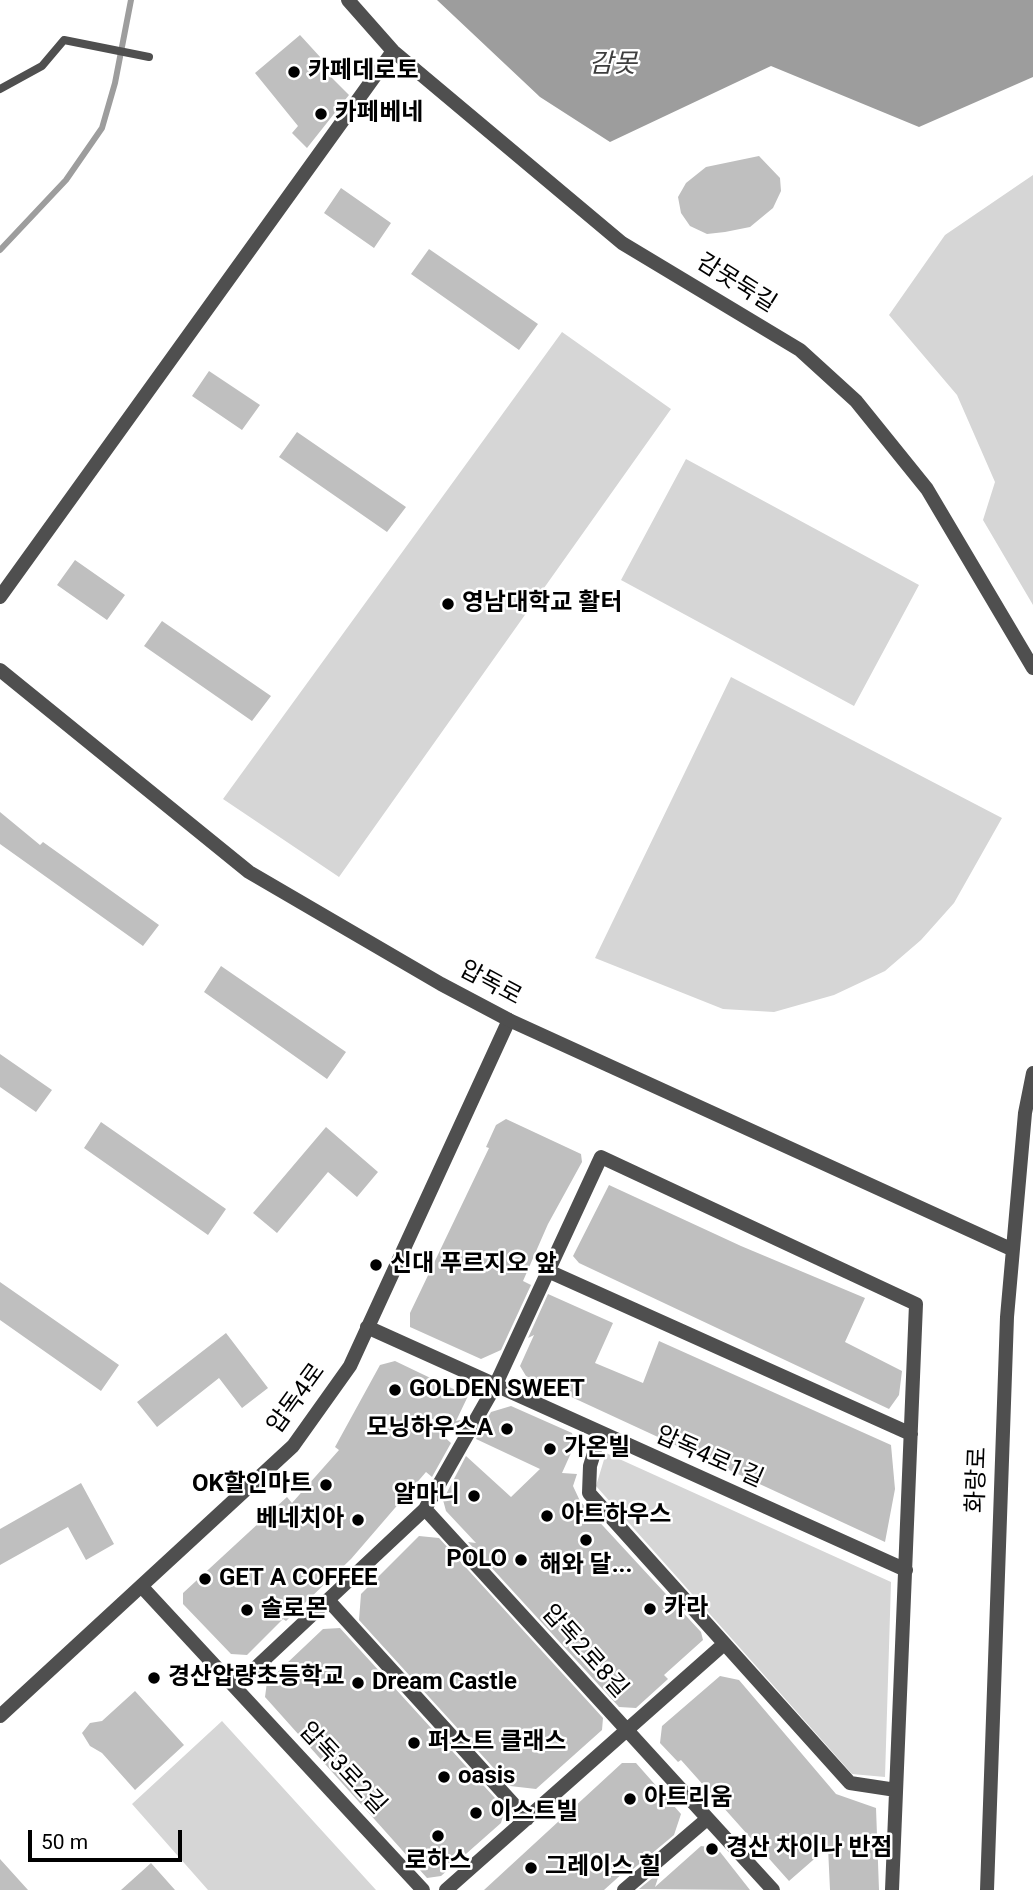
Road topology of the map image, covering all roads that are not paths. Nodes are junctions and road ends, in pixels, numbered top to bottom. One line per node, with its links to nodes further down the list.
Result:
1 (348, 0): 2 (street, 감못둑길)
2 (393, 51): 5 (street); 6 (street, 감못둑길)
3 (149, 57): 4 (lane)
4 (0, 89)
5 (0, 597)
6 (1033, 668)
7 (0, 670): 8 (street, 압독로)
8 (509, 1020): 10 (street, 압독로); 12 (street, 압독4로)
9 (1033, 1073): 10 (street, 화랑로)
10 (1011, 1249): 32 (street, 화랑로)
11 (548, 1271): 13 (street); 15 (street); 15 (street)
12 (367, 1327): 13 (street, 압독4로1길); 18 (street, 압독4로)
13 (495, 1386): 14 (street, 압독4로1길); 16 (street)
14 (600, 1434): 17 (street, 압독4로1길); 20 (street)
15 (911, 1434): 17 (street)
16 (425, 1509): 19 (street); 23 (street, 압독2로8길)
17 (906, 1570): 24 (street)
18 (142, 1587): 21 (street, 압독3로2길); 22 (street, 압독4로)
19 (328, 1600): 21 (street); 25 (street)
20 (724, 1644): 23 (street, 압독2로8길); 24 (street)
21 (235, 1688): 27 (street, 압독3로2길)
22 (0, 1716)
23 (625, 1732): 25 (street, 압독2로8길); 26 (street, 압독2로8길)
24 (896, 1790): 31 (street)
25 (527, 1819): 28 (street, 압독2로8길)
26 (707, 1819): 29 (street); 30 (street, 압독2로8길)
27 (423, 1890)
28 (446, 1890)
29 (624, 1890)
30 (773, 1890)
31 (892, 1890)
32 (987, 1890)

